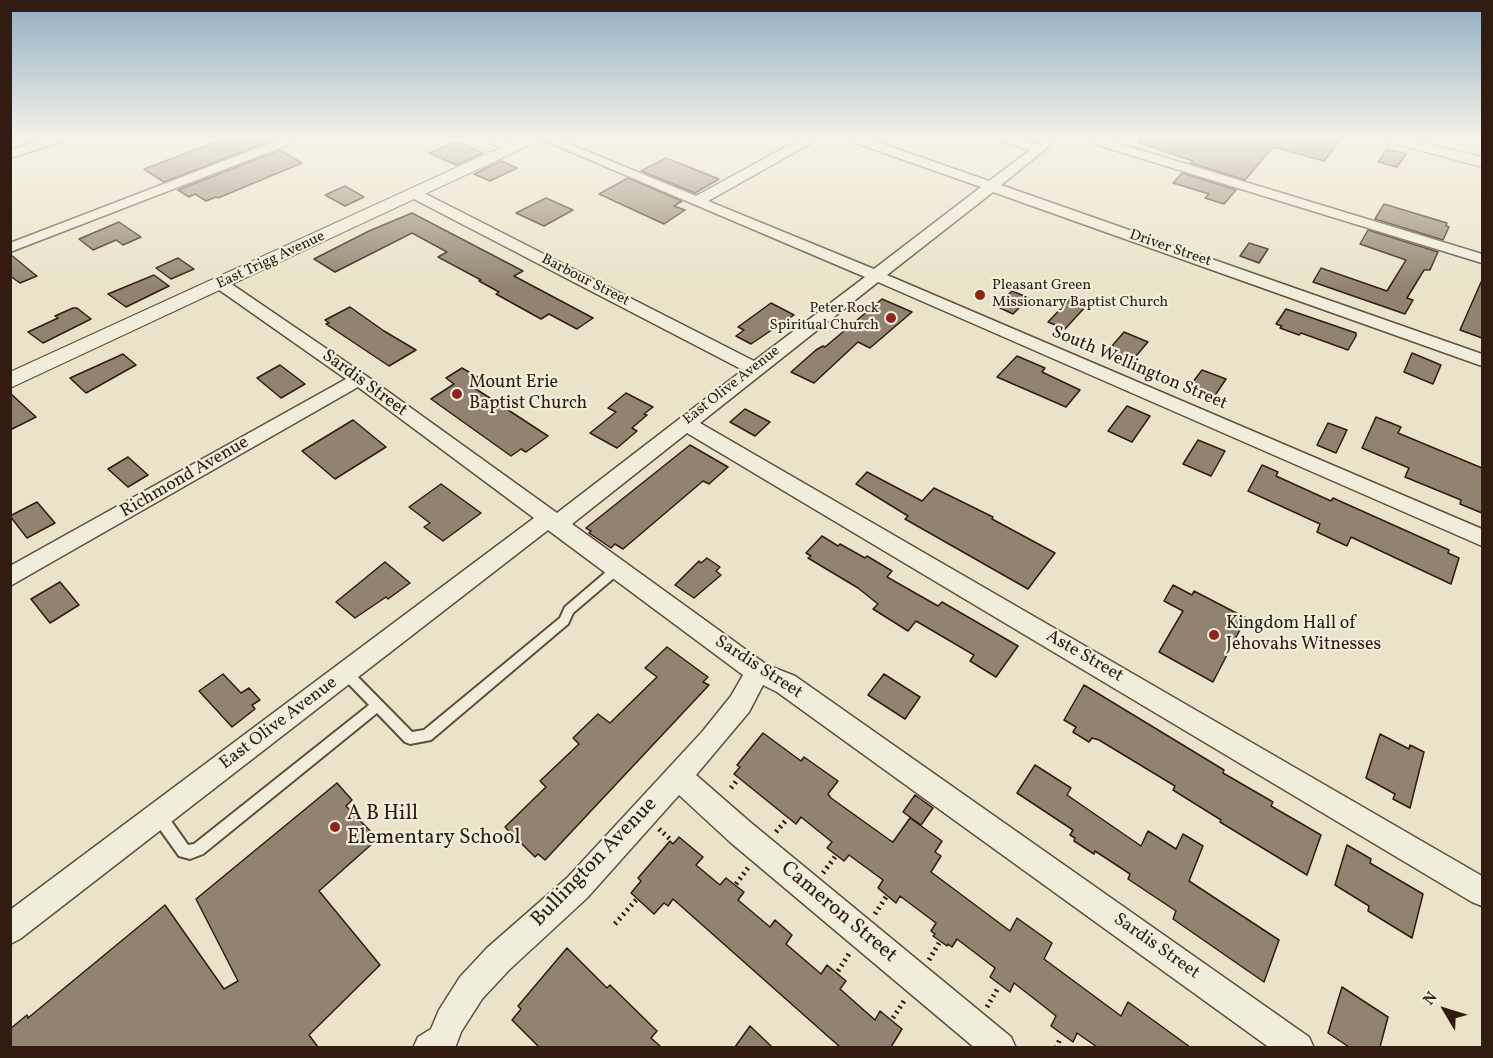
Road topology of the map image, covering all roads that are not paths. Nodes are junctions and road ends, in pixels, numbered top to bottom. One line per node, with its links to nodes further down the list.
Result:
1 (164, 188): 10 (street)
2 (427, 188): 8 (street, East Trigg Avenue)
3 (667, 188): 9 (street, South Wellington Street)
4 (719, 188): 9 (street)
5 (988, 188): 12 (street, East Olive Avenue)
6 (998, 188): 14 (street, Driver Street)
7 (1252, 188): 11 (street)
8 (415, 194): 13 (street, East Trigg Avenue); 15 (street, Barbour Street)
9 (698, 201): 12 (street, South Wellington Street)
10 (10, 248)
11 (1482, 259)
12 (874, 275): 15 (street, East Olive Avenue); 20 (street, South Wellington Street)
13 (221, 284): 16 (street, Sardis Street); 17 (street, East Trigg Avenue)
14 (1482, 360)
15 (754, 369): 18 (street, East Olive Avenue)
16 (359, 379): 19 (street, Sardis Street); 22 (street, Richmond Avenue)
17 (10, 381)
18 (685, 423): 19 (street, East Olive Avenue); 28 (street, Aste Street)
19 (552, 522): 21 (street, Sardis Street); 24 (street, East Olive Avenue)
20 (1482, 538)
21 (617, 569): 23 (street, Sardis Street); 25 (lane)
22 (10, 577)
23 (758, 672): 26 (street, Bullington Avenue); 32 (street, Sardis Street)
24 (346, 673): 25 (lane); 27 (street, East Olive Avenue)
25 (377, 706): 27 (lane)
26 (678, 776): 30 (street, Bullington Avenue); 31 (street, Cameron Street)
27 (159, 816): 29 (street, East Olive Avenue)
28 (1482, 892)
29 (10, 929)
30 (439, 1045)
31 (1000, 1047)
32 (1298, 1047)

